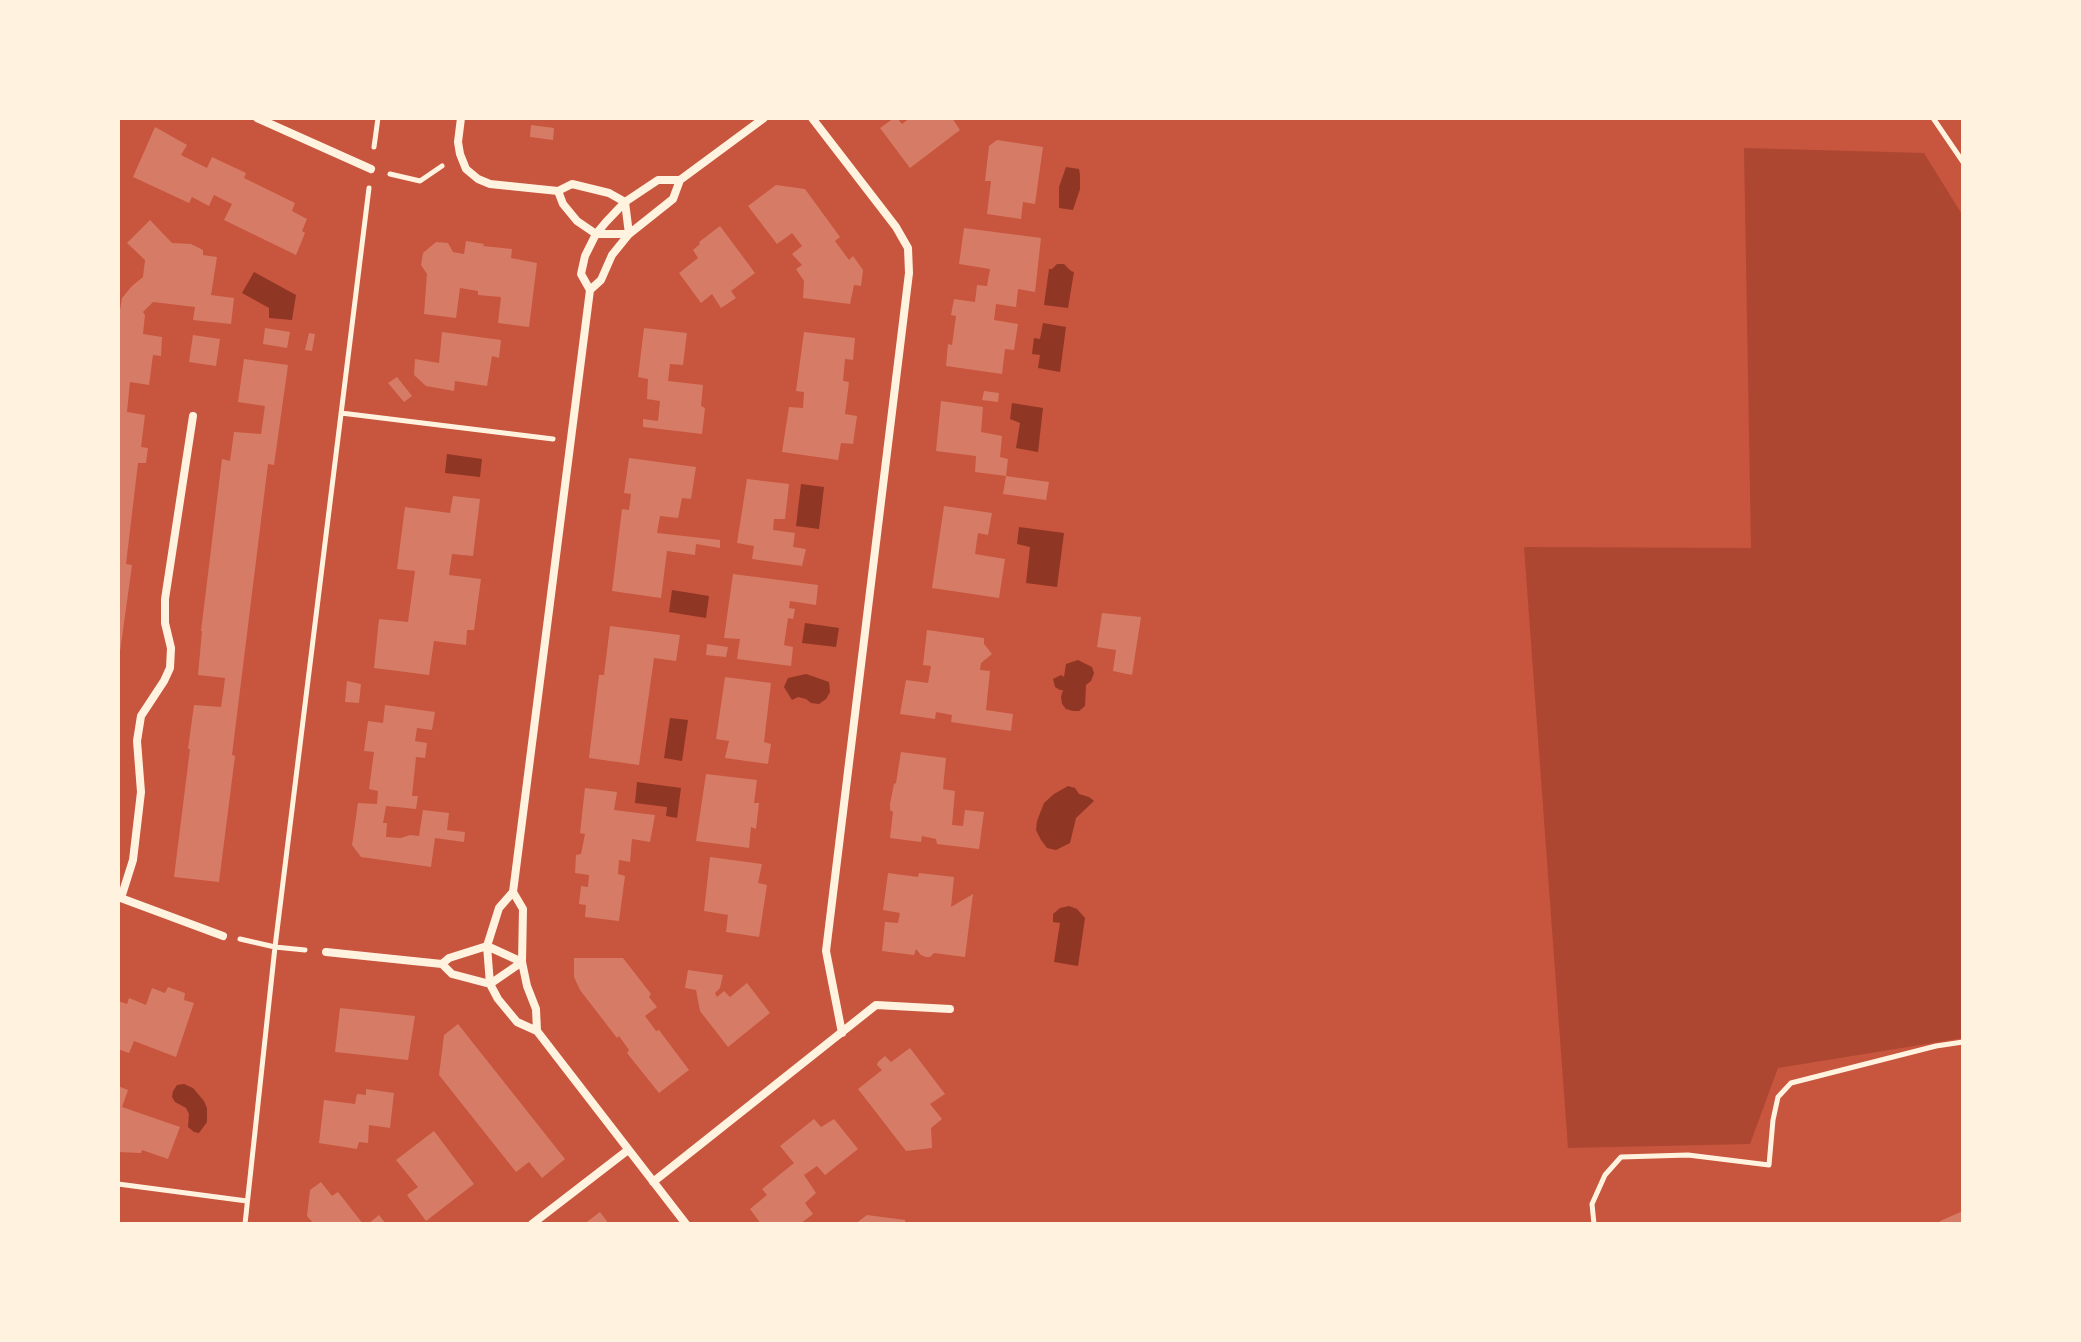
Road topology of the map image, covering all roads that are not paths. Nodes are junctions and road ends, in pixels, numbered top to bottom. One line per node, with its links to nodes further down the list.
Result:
1 (257, 118): 5 (street)
2 (461, 118): 7 (street)
3 (764, 118): 6 (street)
4 (812, 118): 23 (street)
5 (371, 169)
6 (680, 180): 8 (street); 10 (street)
7 (558, 191): 8 (street); 9 (street)
8 (625, 202): 9 (street); 10 (street)
9 (596, 234): 10 (street); 11 (street)
10 (629, 234): 11 (street)
11 (590, 290): 13 (street)
12 (193, 416): 14 (street)
13 (513, 892): 16 (street); 18 (street)
14 (119, 897): 15 (street)
15 (223, 936)
16 (487, 946): 18 (street); 19 (street); 20 (street)
17 (326, 952): 19 (street)
18 (522, 962): 20 (street); 22 (street)
19 (442, 964): 20 (street)
20 (490, 984): 22 (street)
21 (950, 1009): 23 (street)
22 (537, 1031): 24 (street)
23 (842, 1033): 25 (street)
24 (628, 1150): 25 (street); 26 (street)
25 (653, 1182): 27 (street)
26 (532, 1224)
27 (686, 1224)

